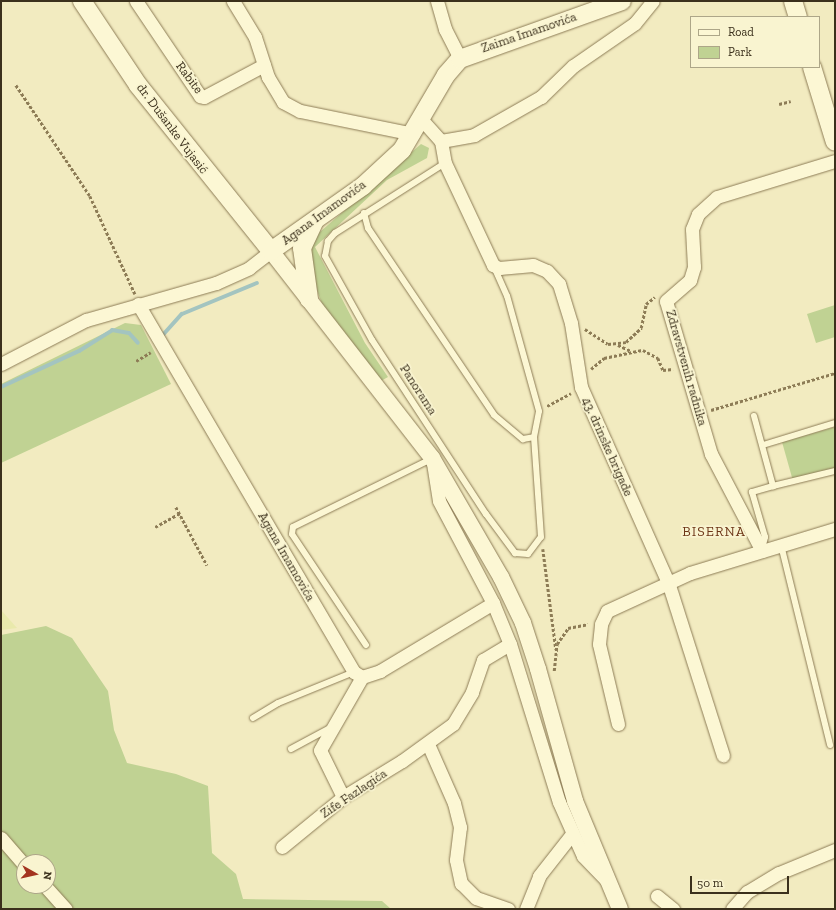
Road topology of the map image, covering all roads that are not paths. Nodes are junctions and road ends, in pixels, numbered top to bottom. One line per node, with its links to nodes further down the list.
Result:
1 (82, 1): 19 (main road, dr. Dušanke Vujasić)
2 (136, 1): 10 (street, Rabite)
3 (233, 1): 10 (street)
4 (437, 1): 9 (street)
5 (622, 1): 9 (main road, Zaima Imamovića)
6 (653, 1): 13 (street)
7 (793, 1): 8 (main road)
8 (798, 16)
9 (460, 59): 12 (main road, Agana Imamovića)
10 (264, 65): 12 (street)
11 (812, 68): 14 (main road)
12 (418, 127): 13 (street); 18 (main road, Agana Imamovića)
13 (441, 141): 16 (street)
14 (835, 142)
15 (835, 161): 33 (street, Zdravstvenih radnika)
16 (445, 163): 17 (lane, Panorama); 20 (street)
17 (364, 213): 26 (lane); 26 (lane, Panorama)
18 (315, 220): 19 (main road, Agana Imamovića); 21 (main road)
19 (271, 251): 21 (street); 22 (street, Agana Imamovića)
20 (493, 265): 26 (lane); 34 (street, 43. drinske brigade)
21 (309, 299): 28 (street)
22 (138, 304): 23 (street, Agana Imamovića); 38 (street, Agana Imamovića)
23 (1, 364)
24 (754, 416): 27 (lane)
25 (835, 423): 27 (lane)
26 (534, 437)
27 (763, 445): 30 (lane)
28 (432, 458): 35 (street); 37 (lane); 52 (street)
29 (835, 471): 30 (lane)
30 (773, 486): 33 (lane)
31 (835, 529): 32 (street)
32 (781, 545): 33 (street); 43 (lane)
33 (762, 551): 34 (street)
34 (668, 582): 40 (street); 45 (street, 43. drinske brigade)
35 (493, 603): 36 (street); 38 (street)
36 (510, 644): 42 (street, Zife Fazlagića); 47 (street)
37 (366, 645)
38 (358, 674): 39 (lane); 41 (street)
39 (253, 718)
40 (618, 724)
41 (331, 727): 44 (lane); 46 (street)
42 (428, 744): 46 (street, Zife Fazlagića); 56 (street)
43 (830, 745)
44 (291, 749)
45 (723, 755)
46 (343, 797): 49 (street, Zife Fazlagića)
47 (572, 834): 52 (street); 57 (street)
48 (1, 838): 51 (street)
49 (282, 847)
50 (835, 850): 60 (street)
51 (16, 855)
52 (606, 880): 58 (street)
53 (52, 894): 55 (street)
54 (657, 896): 59 (street)
55 (66, 909)
56 (508, 909)
57 (526, 909)
58 (620, 909)
59 (673, 909)
60 (732, 909)

